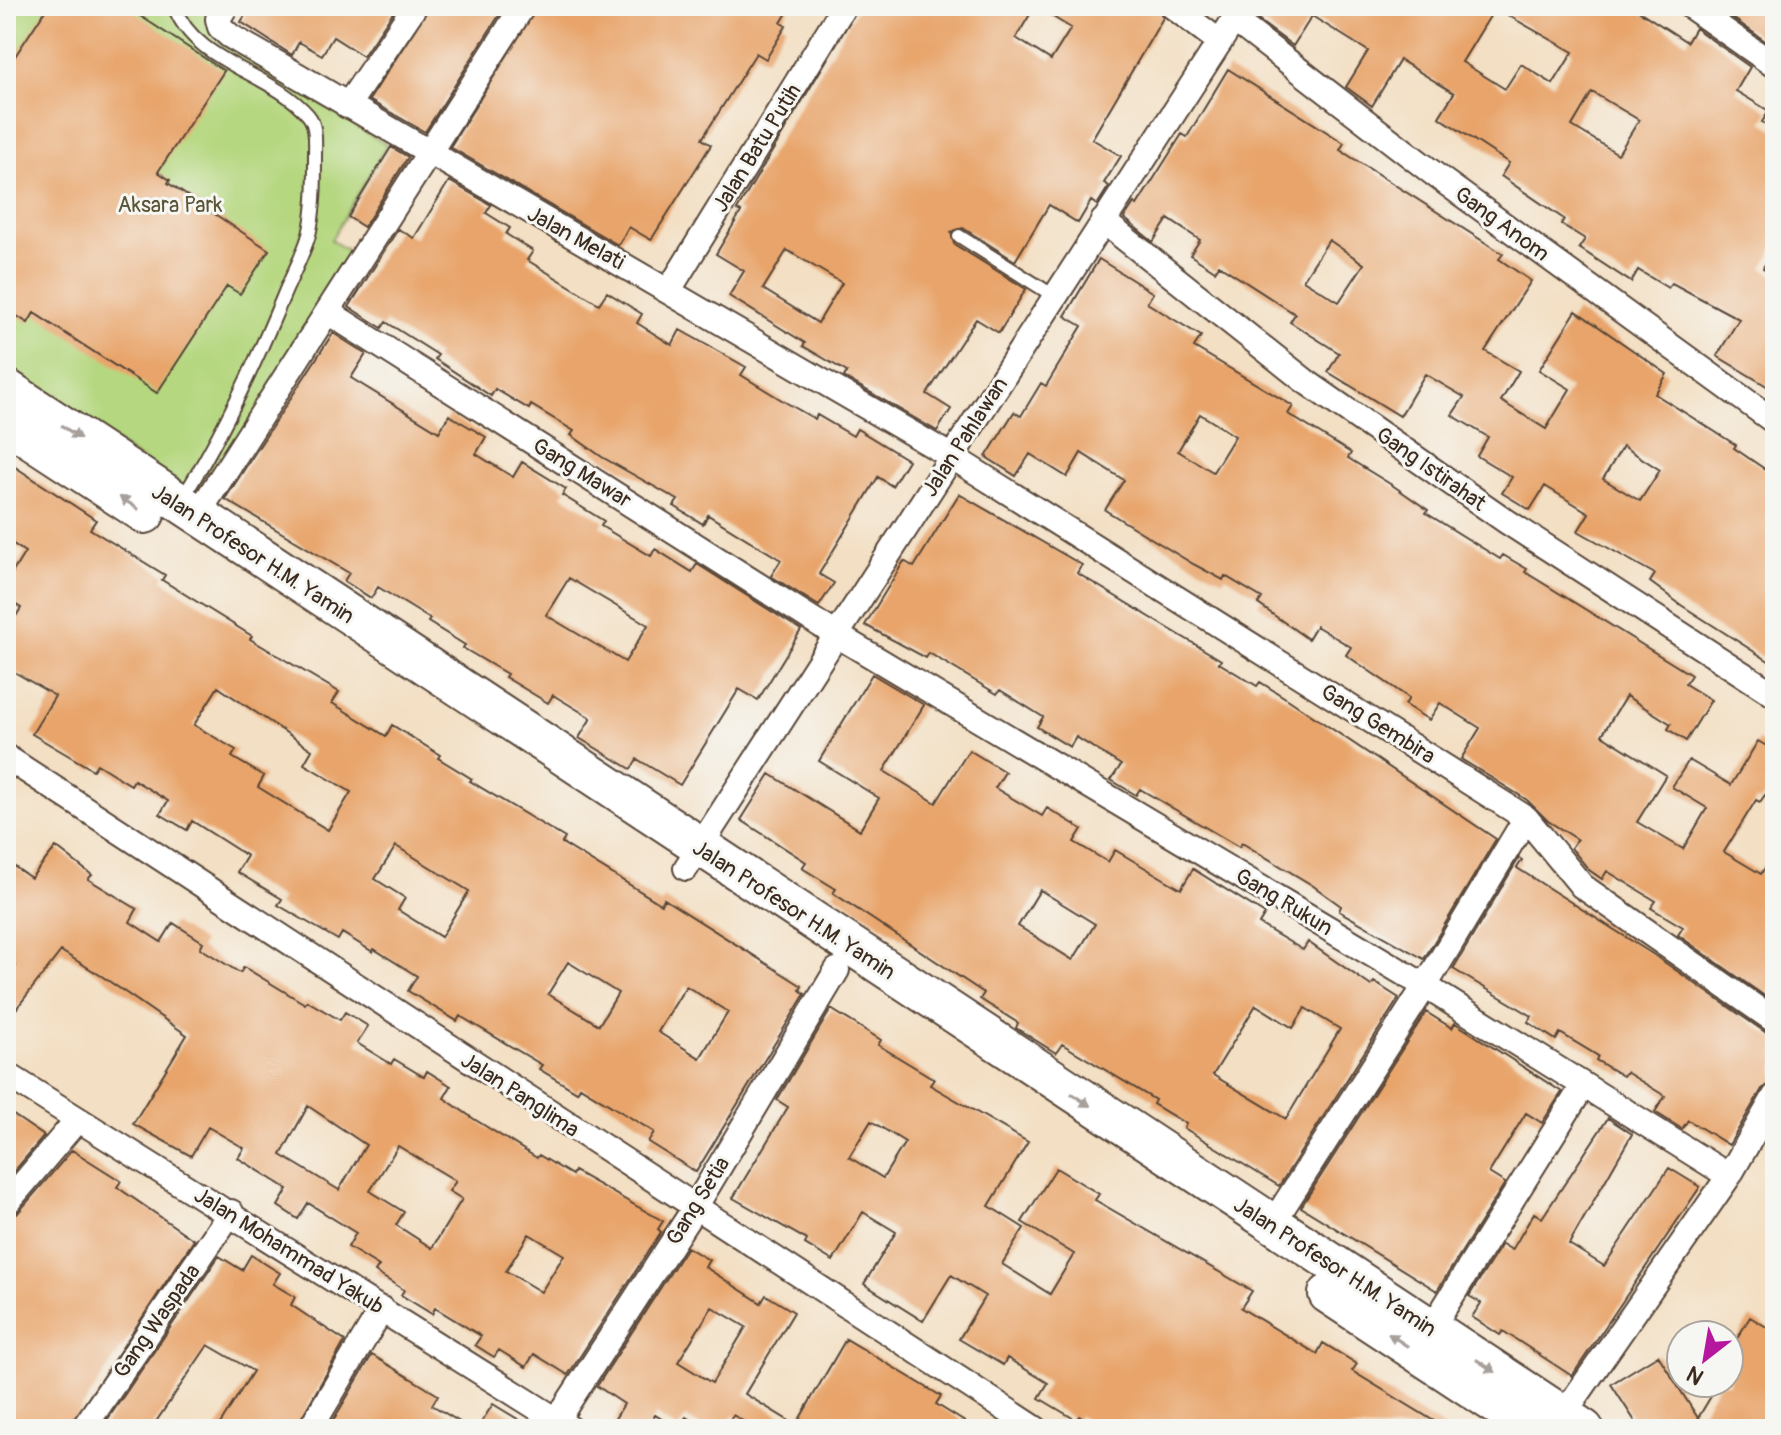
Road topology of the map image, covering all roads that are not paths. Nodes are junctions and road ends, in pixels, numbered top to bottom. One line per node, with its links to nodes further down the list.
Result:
1 (174, 6): 22 (lane)
2 (226, 6): 11 (street, Jalan Melati)
3 (415, 6): 11 (street)
4 (523, 6): 12 (street)
5 (844, 6): 15 (street, Jalan Batu Putih)
6 (1172, 6): 9 (street)
7 (1690, 6): 10 (street)
8 (1238, 13): 9 (street, Jalan Pahlawan); 19 (street, Gang Anom)
9 (1220, 42): 13 (street, Jalan Pahlawan)
10 (1775, 66)
11 (347, 106): 12 (street, Jalan Melati)
12 (428, 155): 15 (street, Jalan Melati); 17 (street)
13 (1103, 221): 16 (street, Jalan Pahlawan); 24 (street, Gang Istirahat)
14 (959, 236): 16 (lane)
15 (669, 290): 21 (street, Jalan Melati)
16 (1054, 296): 21 (street, Jalan Pahlawan)
17 (328, 312): 22 (street); 23 (street, Gang Mawar)
18 (6, 388): 22 (main road, Jalan Profesor H.M. Yamin, one-way to 22)
19 (1775, 422)
20 (6, 423): 27 (main road, Jalan Profesor H.M. Yamin, one-way to 20)
21 (954, 458): 23 (street, Jalan Pahlawan); 26 (street, Gang Gembira)
22 (187, 511): 27 (main road, Jalan Profesor H.M. Yamin)
23 (835, 634): 27 (street, Jalan Pahlawan); 29 (street, Gang Rukun)
24 (1775, 695)
25 (6, 757): 37 (street, Jalan Panglima)
26 (1526, 818): 29 (street); 30 (street, Gang Gembira)
27 (693, 858): 28 (main road, Jalan Profesor H.M. Yamin); 39 (main road, Jalan Profesor H.M. Yamin, one-way to 39)
28 (837, 970): 37 (street, Gang Setia); 39 (main road, Jalan Profesor H.M. Yamin)
29 (1425, 986): 32 (street, Gang Rukun); 39 (street)
30 (1775, 1021)
31 (6, 1074): 34 (street, Jalan Mohammad Yakub)
32 (1583, 1086): 35 (street, Gang Rukun); 41 (street)
33 (1775, 1096): 35 (street)
34 (77, 1120): 36 (street); 38 (street, Jalan Mohammad Yakub)
35 (1729, 1176): 42 (street)
36 (6, 1204)
37 (694, 1209): 43 (street, Gang Setia); 46 (street, Jalan Panglima)
38 (231, 1212): 40 (street, Jalan Mohammad Yakub); 44 (street, Gang Waspada)
39 (1278, 1241): 41 (main road, Jalan Profesor H.M. Yamin); 42 (main road, Jalan Profesor H.M. Yamin, one-way to 39)
40 (382, 1309): 43 (street, Jalan Mohammad Yakub); 45 (street)
41 (1431, 1329): 42 (main road, Jalan Profesor H.M. Yamin, one-way to 42)
42 (1560, 1424)
43 (560, 1426)
44 (83, 1429)
45 (310, 1429)
46 (1036, 1429)

